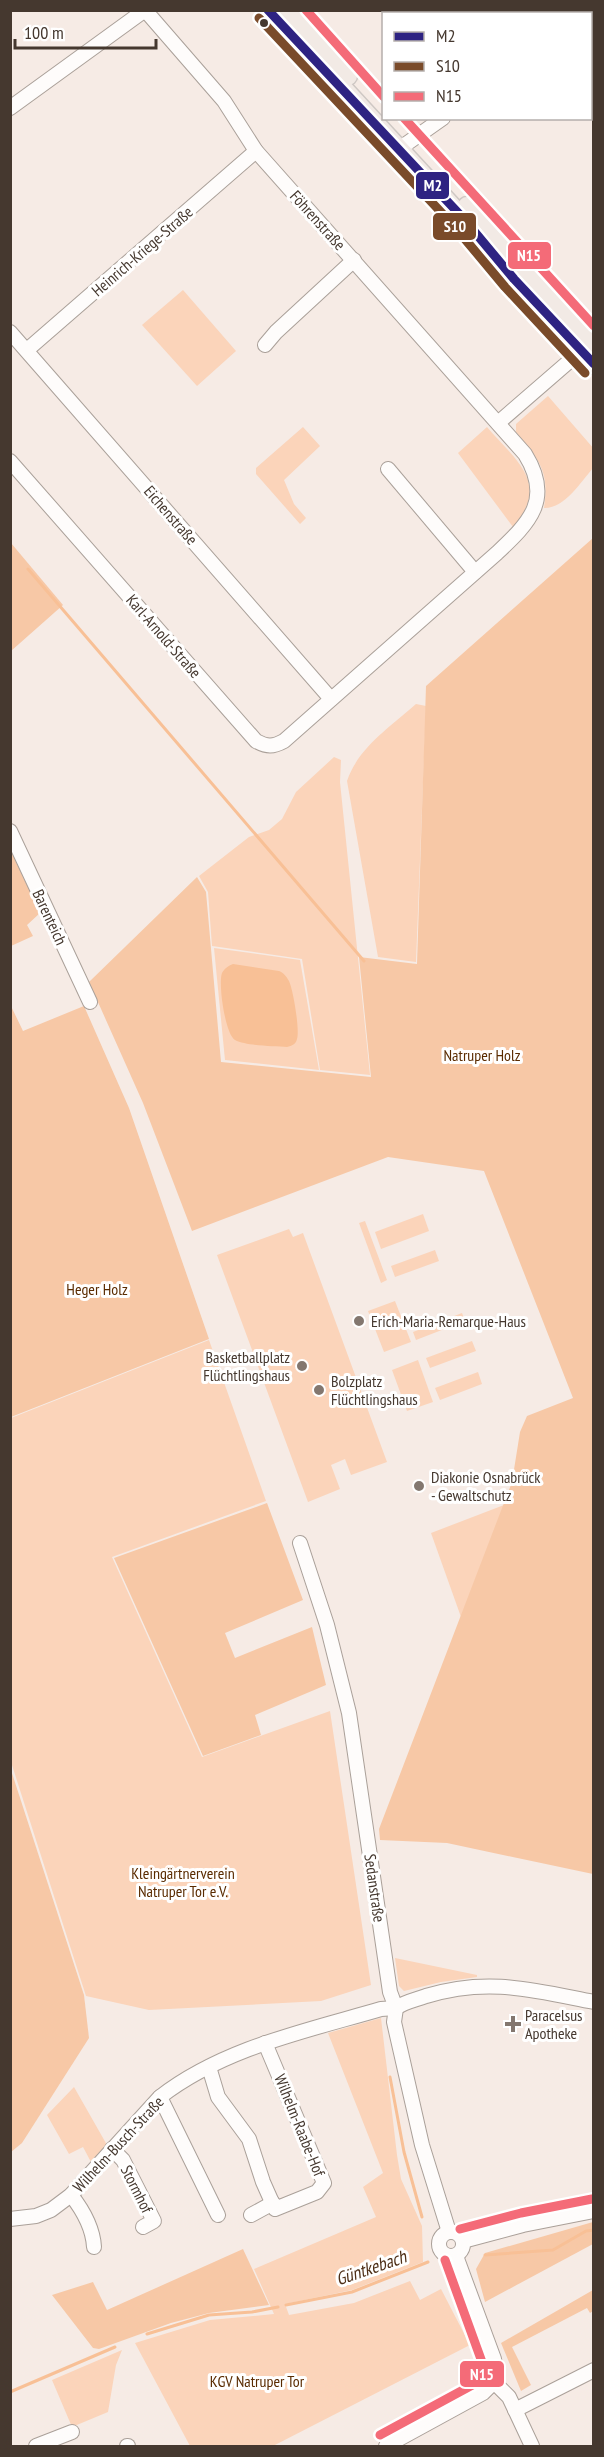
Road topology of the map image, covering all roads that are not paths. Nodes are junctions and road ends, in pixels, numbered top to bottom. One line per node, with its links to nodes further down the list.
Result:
1 (145, 10): 4 (street); 9 (street, Föhrenstraße)
2 (268, 10): 8 (main road)
3 (289, 10): 5 (main road)
4 (10, 108)
5 (382, 113)
6 (388, 120): 8 (main road)
7 (440, 120): 8 (street)
8 (403, 145): 14 (main road)
9 (256, 151): 10 (street, Föhrenstraße); 13 (street, Heinrich-Kriege-Straße)
10 (354, 261): 12 (street); 15 (street, Föhrenstraße)
11 (10, 332): 13 (street, Eichenstraße)
12 (265, 345)
13 (27, 350): 19 (street, Eichenstraße)
14 (590, 350): 15 (street)
15 (498, 423): 18 (street, Föhrenstraße)
16 (10, 461): 19 (street, Karl-Arnold-Straße)
17 (388, 469): 18 (street)
18 (475, 572): 19 (street, Föhrenstraße)
19 (332, 699)
20 (10, 831): 21 (street, Barenteich)
21 (90, 1002)
22 (300, 1543): 24 (street, Sedanstraße)
23 (594, 2002): 24 (street, Wilhelm-Busch-Straße)
24 (396, 2008): 25 (street, Wilhelm-Busch-Straße); 36 (street, Sedanstraße)
25 (266, 2043): 26 (street, Wilhelm-Busch-Straße); 30 (street, Wilhelm-Raabe-Hof)
26 (209, 2067): 27 (street, Wilhelm-Busch-Straße); 30 (street)
27 (160, 2097): 28 (street, Wilhelm-Busch-Straße); 32 (street)
28 (112, 2148): 29 (street, Wilhelm-Busch-Straße); 35 (street, Stormhof)
29 (70, 2195): 34 (street, Wilhelm-Busch-Straße); 38 (street)
30 (273, 2203): 33 (street, Wilhelm-Raabe-Hof)
31 (594, 2211): 37 (street)
32 (218, 2215)
33 (251, 2215)
34 (10, 2220)
35 (143, 2227)
36 (449, 2232): 37 (street); 39 (street, Sedanstraße)
37 (463, 2241): 39 (street)
38 (94, 2247)
39 (456, 2256): 41 (street, Sedanstraße)
40 (594, 2370): 42 (street)
41 (494, 2382): 42 (street); 45 (street)
42 (515, 2410): 46 (street)
43 (72, 2432): 44 (street)
44 (36, 2446)
45 (386, 2446)
46 (532, 2446)

